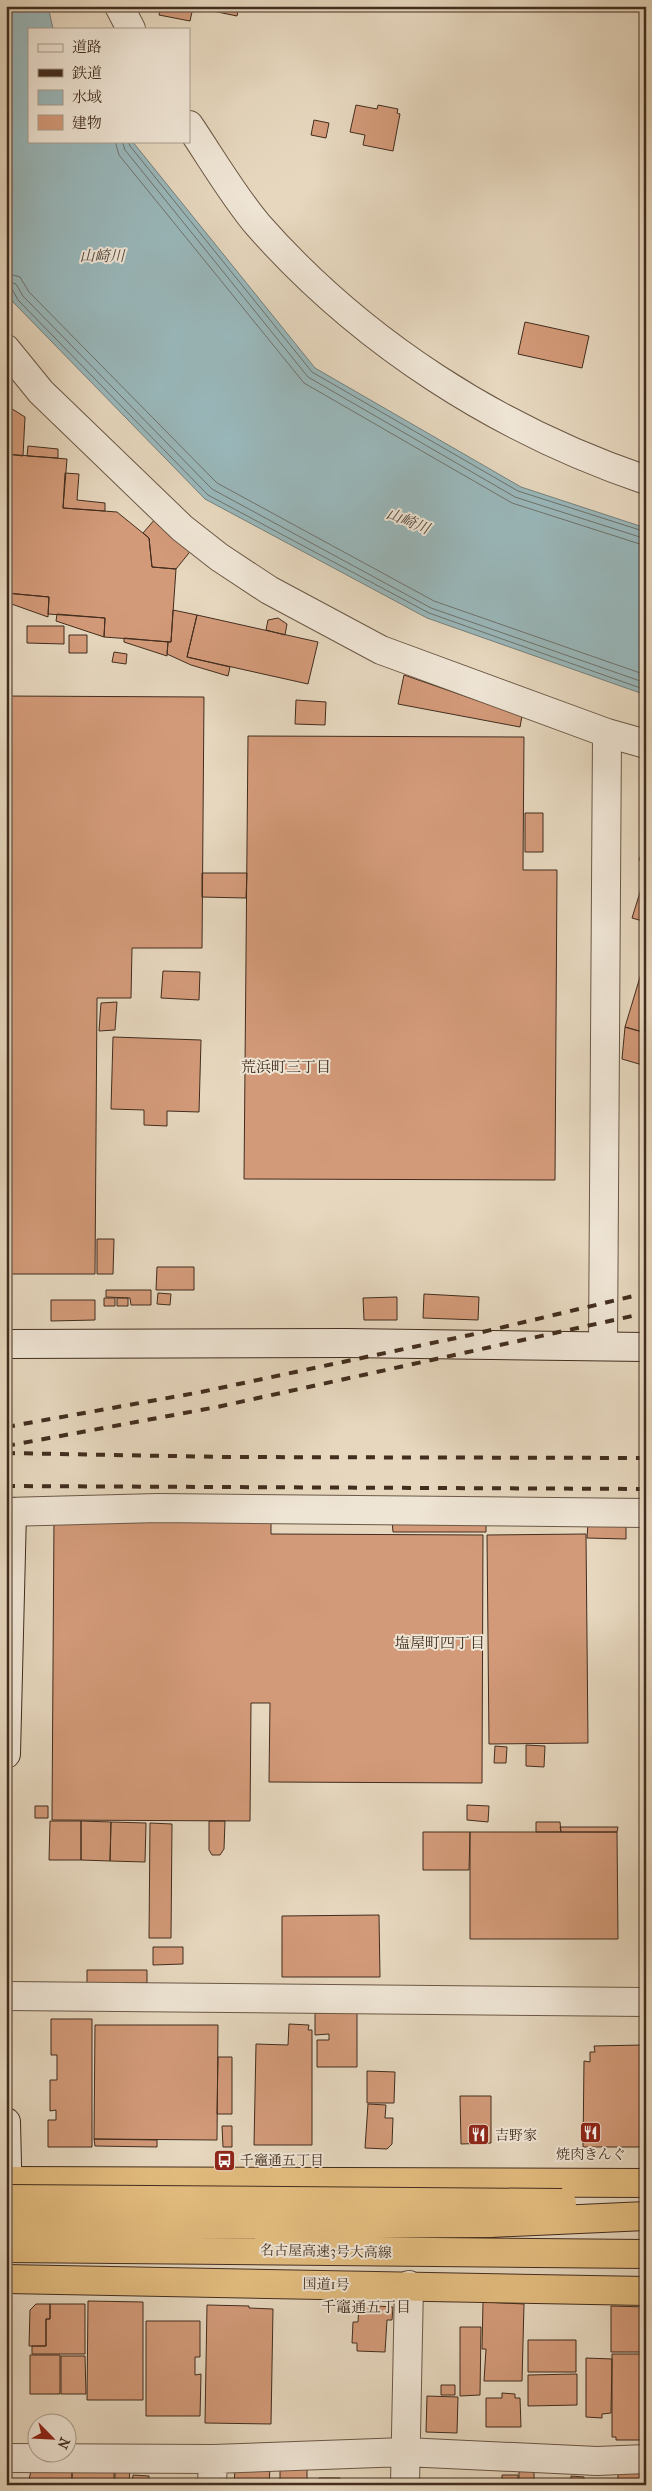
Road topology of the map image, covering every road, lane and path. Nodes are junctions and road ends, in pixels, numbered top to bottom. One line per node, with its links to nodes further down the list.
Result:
1 (119, 6): 2 (street)
2 (130, 28)
3 (190, 126): 5 (street)
4 (6, 349): 6 (street)
5 (646, 480)
6 (608, 733): 7 (street); 9 (street)
7 (646, 744)
8 (6, 1344): 9 (street)
9 (603, 1346): 10 (street)
10 (646, 1347)
11 (9, 1512): 12 (street); 13 (street)
12 (646, 1513)
13 (6, 1754)
14 (6, 1996): 15 (street)
15 (646, 2002)
16 (6, 2122): 18 (street)
17 (646, 2182): 18 (highway)
18 (7, 2187): 19 (highway, bridge); 23 (street)
19 (646, 2203)
20 (646, 2216): 21 (highway, bridge)
21 (6, 2225)
22 (6, 2248): 24 (highway, 名古屋高速3号大高線, bridge)
23 (6, 2252)
24 (646, 2254)
25 (6, 2279): 26 (highway, 国道1号)
26 (409, 2285): 27 (highway, 国道1号); 28 (street)
27 (646, 2291)
28 (405, 2452): 31 (street); 32 (street); 33 (street)
29 (6, 2458): 31 (street)
30 (646, 2459): 32 (street)
31 (213, 2472)
32 (597, 2473)
33 (405, 2485)

